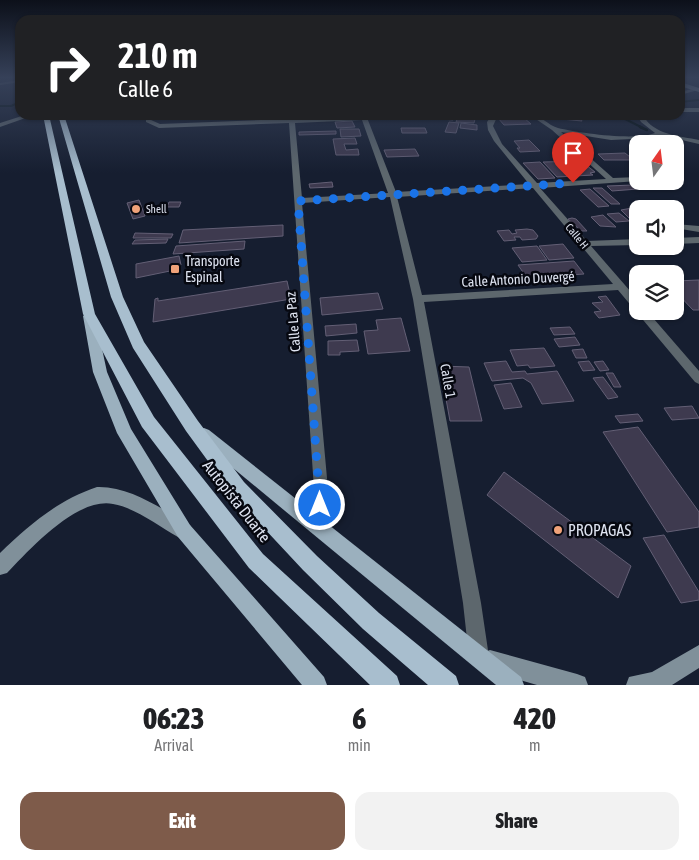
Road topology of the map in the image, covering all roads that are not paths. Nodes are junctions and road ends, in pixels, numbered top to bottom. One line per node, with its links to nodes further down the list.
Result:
1 (685, 110): 2 (street)
2 (699, 110)
3 (16, 120): 15 (street)
4 (47, 120): 33 (highway, Autopista Duarte)
5 (63, 120): 36 (highway, Autopista Duarte)
6 (148, 120): 14 (street)
7 (214, 120): 14 (street)
8 (265, 120): 14 (street)
9 (291, 120): 23 (street, Calle La Paz)
10 (365, 120): 22 (street, Calle 1)
11 (491, 120): 21 (street, Calle H)
12 (540, 120): 16 (street)
13 (642, 120): 17 (street)
14 (213, 124)
15 (0, 125)
16 (554, 129): 17 (street); 20 (street)
17 (659, 134): 18 (street)
18 (699, 142)
19 (629, 180): 20 (street)
20 (612, 181): 21 (street)
21 (535, 186): 22 (street); 29 (street, Calle H)
22 (393, 195): 23 (street); 32 (street, Calle 1)
23 (298, 201): 37 (street, Calle La Paz)
24 (684, 227): 25 (street)
25 (699, 229)
26 (699, 240): 27 (street)
27 (684, 241)
28 (629, 242): 29 (street)
29 (584, 244): 30 (street, Calle H)
30 (620, 287): 31 (street, Calle H); 32 (street, Calle Antonio Duvergé)
31 (629, 297)
32 (418, 299): 41 (street, Calle 1)
33 (89, 314): 38 (main road, Autopista Duarte); 43 (highway, Autopista Duarte)
34 (649, 320): 35 (street)
35 (699, 379)
36 (192, 426): 37 (main road, Autopista Duarte); 44 (highway, Autopista Duarte)
37 (320, 527): 41 (main road, Autopista Duarte)
38 (184, 531): 39 (main road); 42 (main road, Autopista Duarte)
39 (0, 566)
40 (699, 656): 47 (main road)
41 (479, 658): 45 (main road, Autopista Duarte); 46 (main road)
42 (316, 685)
43 (388, 685)
44 (447, 685)
45 (513, 685)
46 (577, 685)
47 (637, 685)

